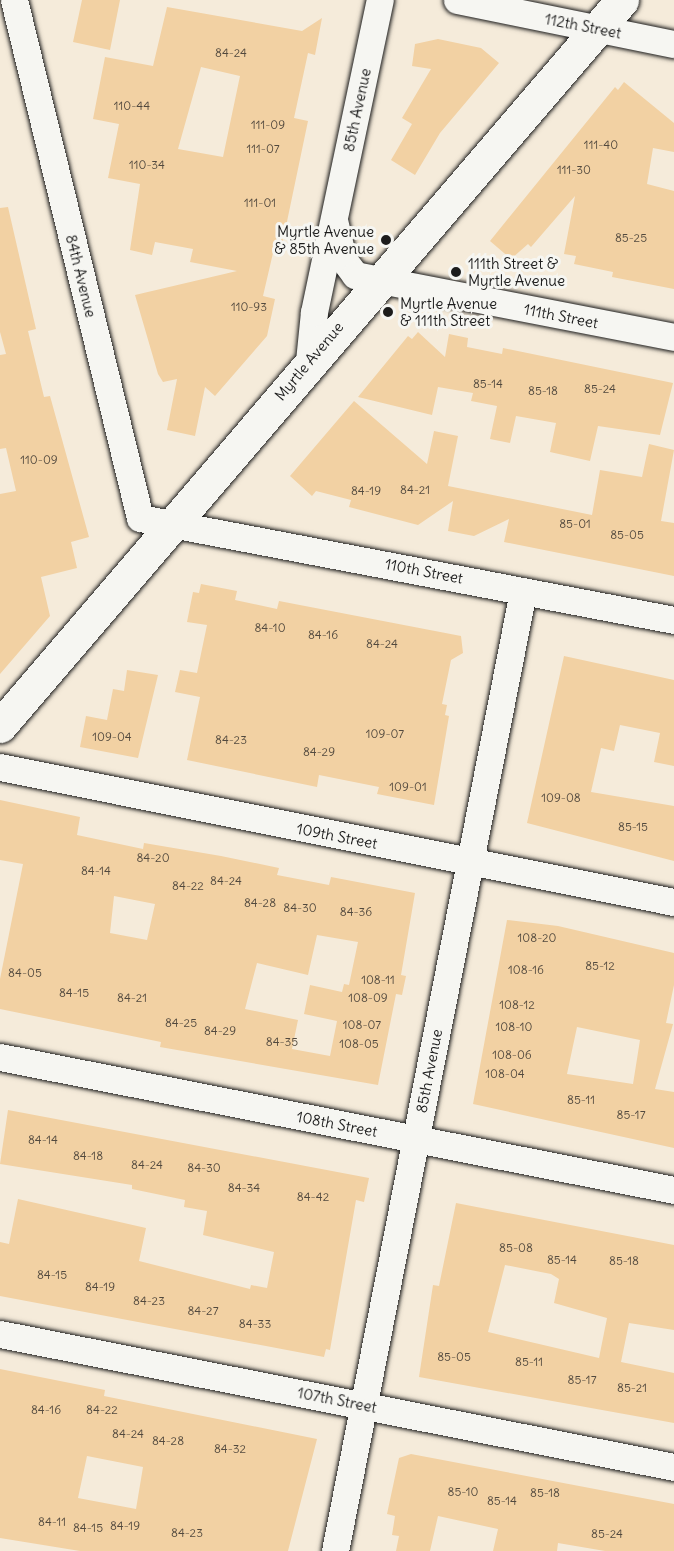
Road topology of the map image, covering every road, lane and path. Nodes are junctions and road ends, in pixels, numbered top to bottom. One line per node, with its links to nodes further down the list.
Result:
1 (14, 0): 11 (street, 84th Avenue)
2 (380, 0): 7 (street, 85th Avenue)
3 (457, 0): 5 (street, 112th Street)
4 (622, 0): 5 (main road, Myrtle Avenue)
5 (598, 29): 6 (street, 112th Street); 8 (main road, Myrtle Avenue)
6 (674, 44)
7 (334, 220): 8 (street, 85th Avenue); 10 (street, 85th Avenue)
8 (377, 281): 9 (street, 111th Street); 10 (main road, Myrtle Avenue)
9 (674, 337)
10 (309, 361): 11 (main road, Myrtle Avenue)
11 (175, 523): 12 (street, 110th Street); 14 (main road, Myrtle Avenue)
12 (523, 591): 13 (street, 110th Street); 16 (street, 85th Avenue)
13 (674, 620)
14 (0, 726)
15 (0, 767): 16 (street, 109th Street)
16 (469, 862): 17 (street, 109th Street); 19 (street, 85th Avenue)
17 (674, 902)
18 (0, 1057): 19 (street, 108th Street)
19 (416, 1140): 20 (street, 108th Street); 22 (street, 85th Avenue)
20 (674, 1190)
21 (0, 1334): 22 (street, 107th Street)
22 (363, 1406): 23 (street, 107th Street); 24 (street, 85th Avenue)
23 (674, 1467)
24 (335, 1551)

